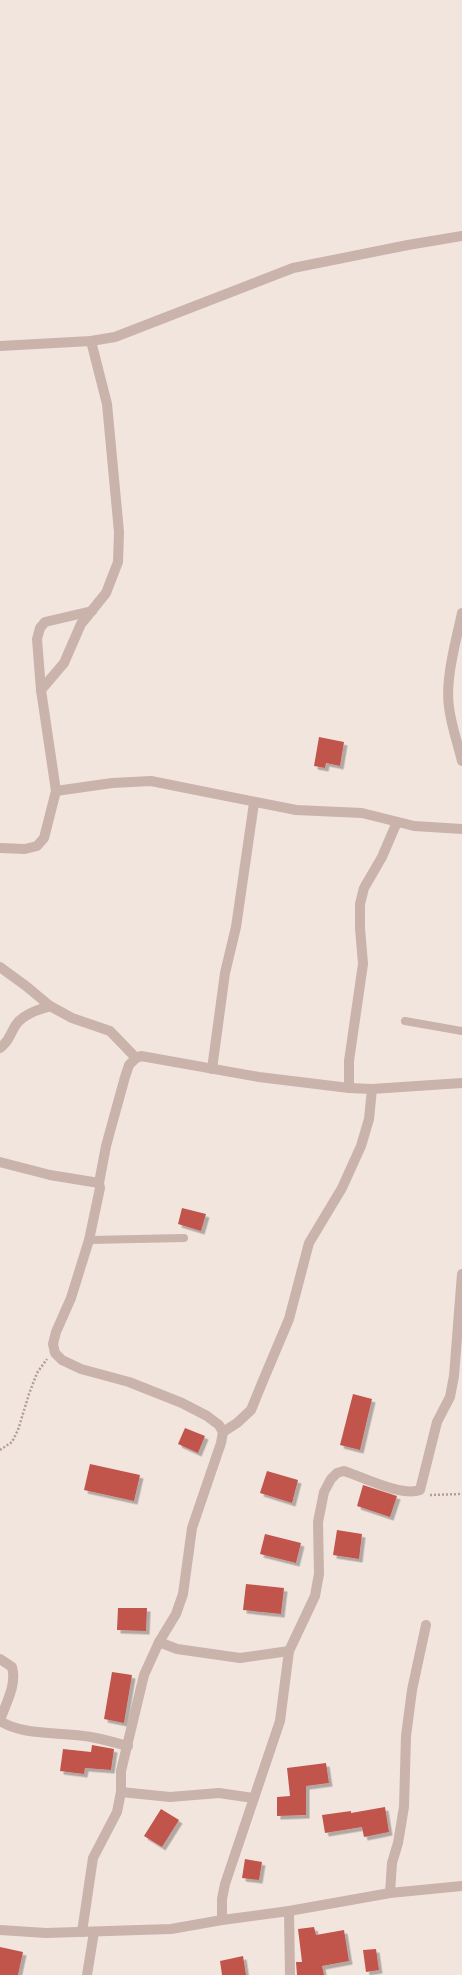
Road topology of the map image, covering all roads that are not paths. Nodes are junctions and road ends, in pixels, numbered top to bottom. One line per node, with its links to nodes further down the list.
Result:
1 (462, 236): 2 (street)
2 (91, 341): 3 (street); 4 (street)
3 (0, 346)
4 (92, 611): 6 (street); 6 (street)
5 (462, 613): 7 (street)
6 (41, 690): 8 (street)
7 (462, 761)
8 (56, 791): 9 (street); 12 (street)
9 (254, 803): 10 (street); 19 (street)
10 (397, 822): 11 (street); 21 (street)
11 (462, 829)
12 (0, 848)
13 (0, 967): 14 (street)
14 (50, 1006): 17 (street); 18 (street)
15 (405, 1022): 16 (lane)
16 (462, 1031)
17 (0, 1048)
18 (136, 1058): 19 (street); 24 (street)
19 (212, 1069): 21 (street)
20 (462, 1083): 22 (street)
21 (349, 1088): 22 (street)
22 (372, 1089): 28 (street)
23 (0, 1162): 24 (street)
24 (99, 1183): 26 (street)
25 (184, 1238): 26 (lane)
26 (89, 1240): 28 (street)
27 (462, 1274): 31 (street)
28 (223, 1432): 30 (street)
29 (426, 1625): 38 (street)
30 (158, 1642): 31 (street); 34 (street)
31 (290, 1652): 36 (street)
32 (0, 1659): 33 (street)
33 (0, 1720): 34 (street)
34 (128, 1746): 35 (street)
35 (121, 1792): 36 (street); 42 (street)
36 (253, 1798): 40 (street)
37 (462, 1886): 38 (street)
38 (390, 1893): 39 (street)
39 (289, 1911): 40 (street); 45 (street)
40 (222, 1920): 43 (street)
41 (0, 1930): 42 (street)
42 (82, 1932): 43 (street)
43 (94, 1932): 44 (street)
44 (87, 1975)
45 (290, 1975)

